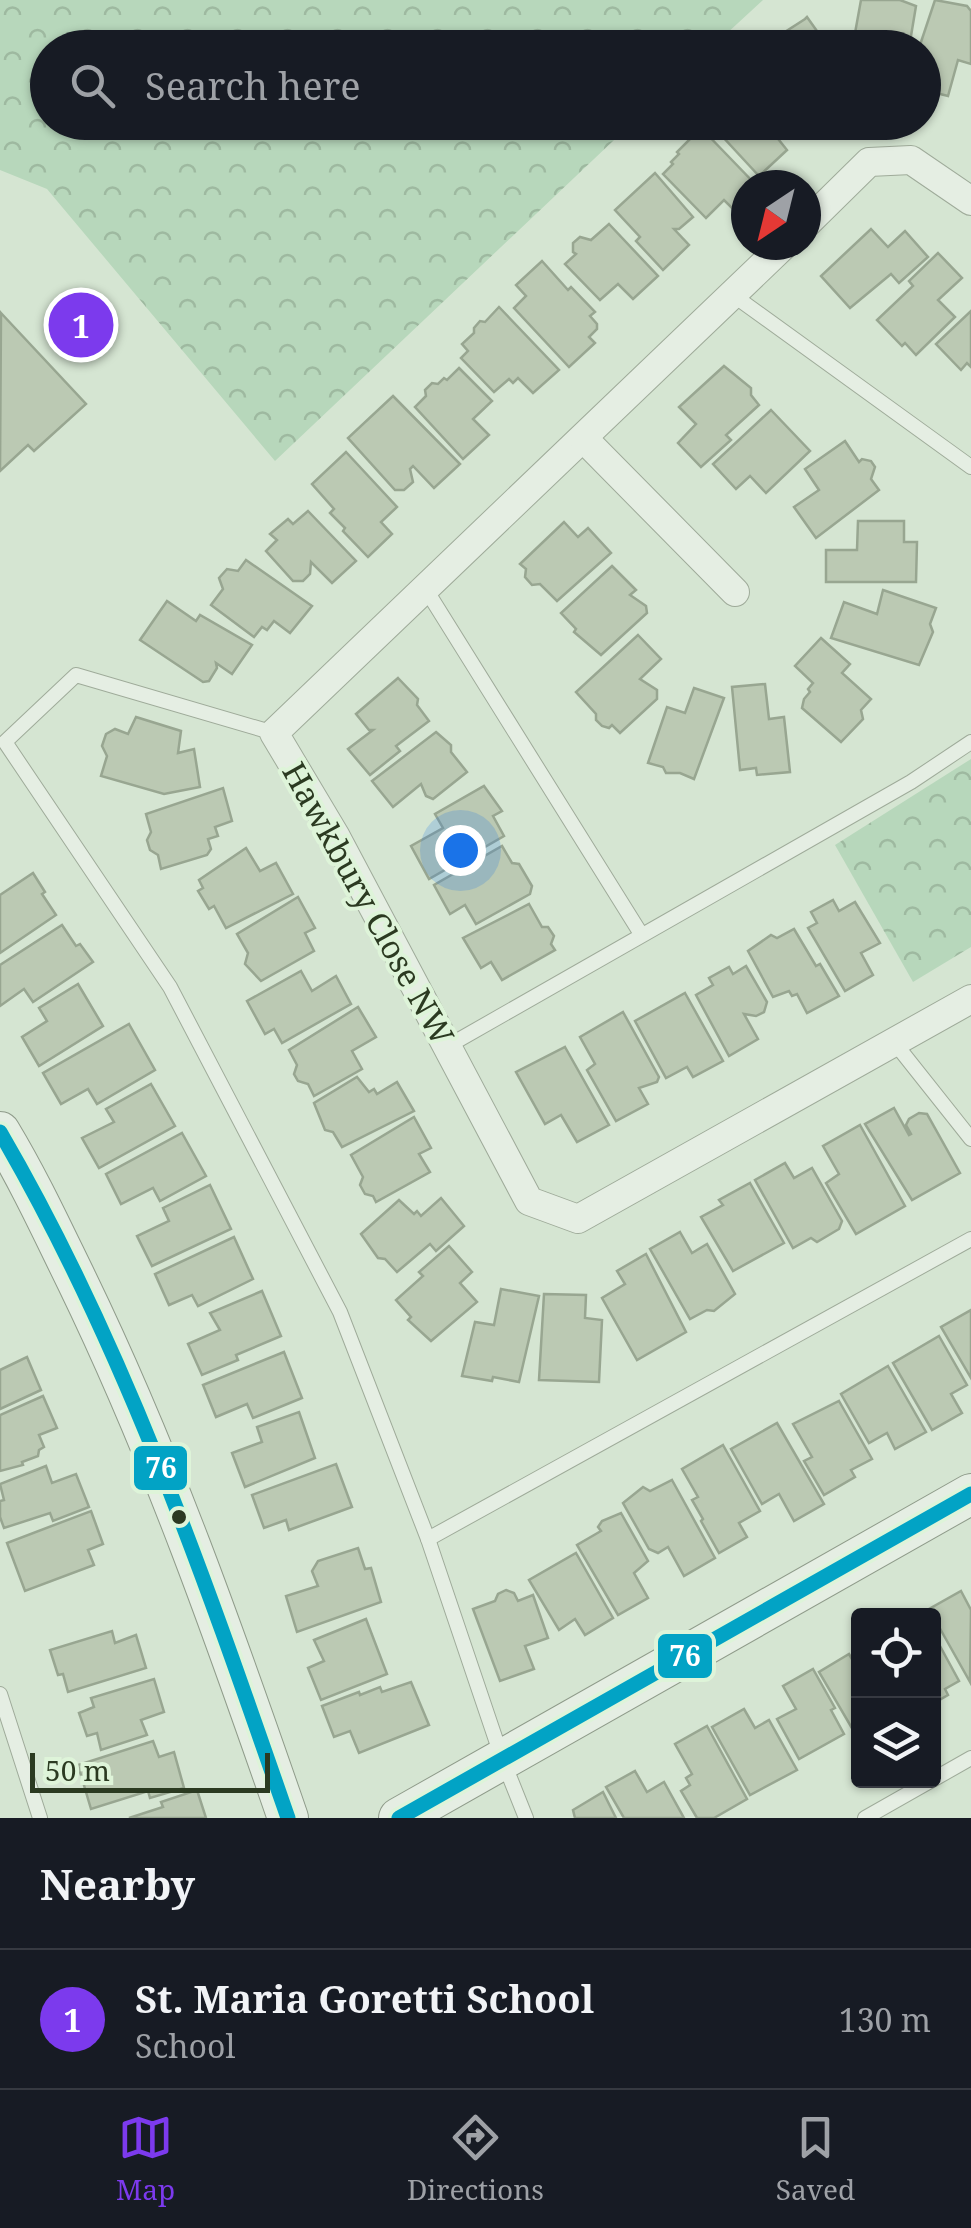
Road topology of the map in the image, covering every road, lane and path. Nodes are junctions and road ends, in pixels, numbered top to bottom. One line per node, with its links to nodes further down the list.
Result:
1 (971, 202): 2 (street)
2 (821, 209)
3 (769, 260): 4 (street, Hawkbury Close NW)
4 (733, 295): 5 (street, Hawkbury Close NW); 6 (lane)
5 (584, 439): 7 (street, Hawkbury Close NW); 8 (street)
6 (971, 467)
7 (425, 588): 9 (street, Hawkbury Close NW); 11 (lane)
8 (735, 592)
9 (274, 733): 14 (street, Hawkbury Close NW); 19 (lane)
10 (971, 742): 11 (lane)
11 (640, 934): 14 (lane)
12 (971, 998): 13 (street, Hawkbury Close NW)
13 (894, 1042): 14 (street, Hawkbury Close NW); 16 (lane)
14 (448, 1046)
15 (0, 1132): 26 (street)
16 (971, 1139)
17 (971, 1239): 19 (lane)
18 (971, 1494): 21 (street)
19 (428, 1539): 21 (lane)
20 (0, 1694): 25 (lane)
21 (502, 1758): 27 (street); 28 (lane)
22 (971, 1758): 23 (lane)
23 (941, 1775)
24 (918, 1788): 29 (lane)
25 (40, 1818)
26 (288, 1818)
27 (400, 1818)
28 (526, 1818)
29 (865, 1818)

